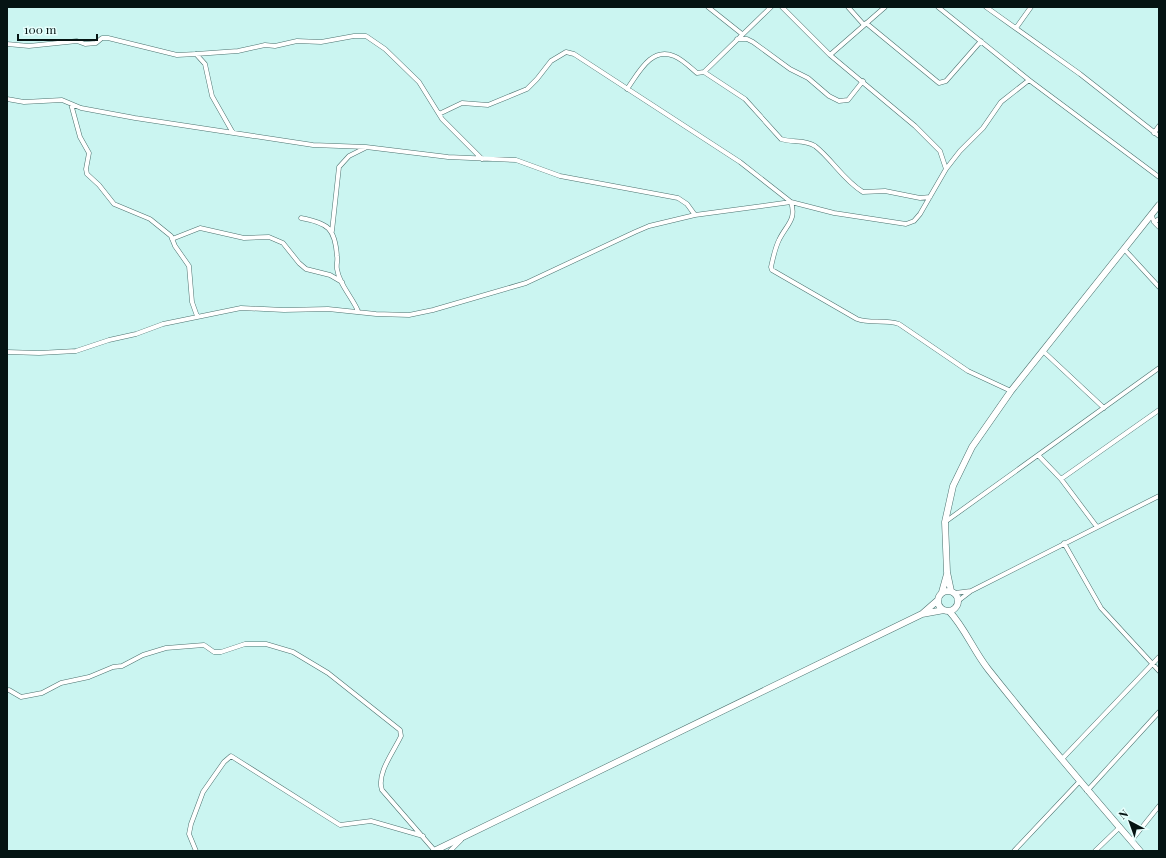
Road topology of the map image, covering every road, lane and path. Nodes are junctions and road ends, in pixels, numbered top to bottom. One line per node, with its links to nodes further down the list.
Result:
1 (708, 7): 11 (street)
2 (771, 7): 11 (street)
3 (782, 7): 16 (street)
4 (848, 7): 9 (street)
5 (885, 7): 9 (street)
6 (938, 7): 13 (street)
7 (986, 7): 10 (street)
8 (1031, 7): 10 (street)
9 (865, 24): 13 (street); 16 (street)
10 (1016, 28): 26 (street)
11 (742, 34): 12 (street)
12 (737, 40): 17 (street); 19 (street)
13 (981, 42): 18 (street)
14 (7, 44): 15 (street)
15 (196, 54): 23 (street); 25 (street)
16 (830, 55): 19 (street)
17 (704, 72): 20 (street); 32 (street)
18 (1029, 80): 30 (street); 31 (street)
19 (862, 81): 30 (street)
20 (627, 89): 23 (street); 33 (street)
21 (7, 99): 22 (street)
22 (72, 104): 25 (street); 42 (street)
23 (439, 114): 29 (street)
24 (1159, 126): 26 (street)
25 (233, 133): 28 (street)
26 (1154, 133): 27 (street)
27 (1159, 136)
28 (366, 147): 29 (street); 41 (street)
29 (482, 159): 35 (street)
30 (946, 169): 32 (street)
31 (1159, 177)
32 (930, 197): 33 (street)
33 (792, 202): 35 (street); 51 (street)
34 (1159, 205): 36 (main road)
35 (695, 215): 46 (street)
36 (1152, 216): 39 (street); 43 (main road)
37 (301, 218): 41 (street)
38 (1159, 219): 39 (street)
39 (1154, 222): 40 (street)
40 (1159, 227)
41 (332, 230): 44 (street)
42 (172, 240): 44 (street); 47 (street)
43 (1125, 250): 45 (street); 49 (main road)
44 (342, 282): 46 (street)
45 (1159, 288)
46 (358, 311): 47 (street)
47 (197, 316): 48 (street)
48 (7, 352)
49 (1044, 352): 51 (main road); 52 (street)
50 (1159, 368): 52 (street)
51 (1011, 391): 57 (main road)
52 (1104, 408): 54 (street)
53 (1159, 410): 55 (street)
54 (1038, 455): 55 (street); 57 (street)
55 (1061, 479): 58 (street)
56 (1159, 496): 58 (street)
57 (945, 522): 60 (main road)
58 (1097, 527): 59 (street)
59 (1064, 543): 61 (street); 70 (street)
60 (947, 572): 62 (main road); 63 (main road)
61 (971, 591): 63 (street); 65 (street)
62 (942, 592): 63 (main road); 64 (main road)
63 (953, 592): 65 (main road)
64 (938, 600): 66 (main road); 67 (main road)
65 (957, 603): 66 (main road); 68 (main road)
66 (947, 610): 67 (main road); 68 (main road)
67 (922, 614): 80 (main road)
68 (960, 622): 74 (main road)
69 (1159, 657): 70 (street)
70 (1152, 664): 71 (street); 74 (street)
71 (1159, 671)
72 (9, 690): 79 (street)
73 (1159, 712): 76 (street)
74 (1062, 759): 75 (main road)
75 (1079, 782): 76 (main road); 85 (street)
76 (1087, 791): 78 (main road)
77 (1159, 806): 81 (street)
78 (1120, 827): 81 (main road); 86 (street)
79 (423, 836): 82 (street); 83 (street)
80 (465, 836): 83 (main road); 84 (street)
81 (1131, 841): 87 (main road)
82 (196, 851)
83 (434, 851)
84 (450, 851)
85 (1014, 851)
86 (1095, 851)
87 (1140, 851)

